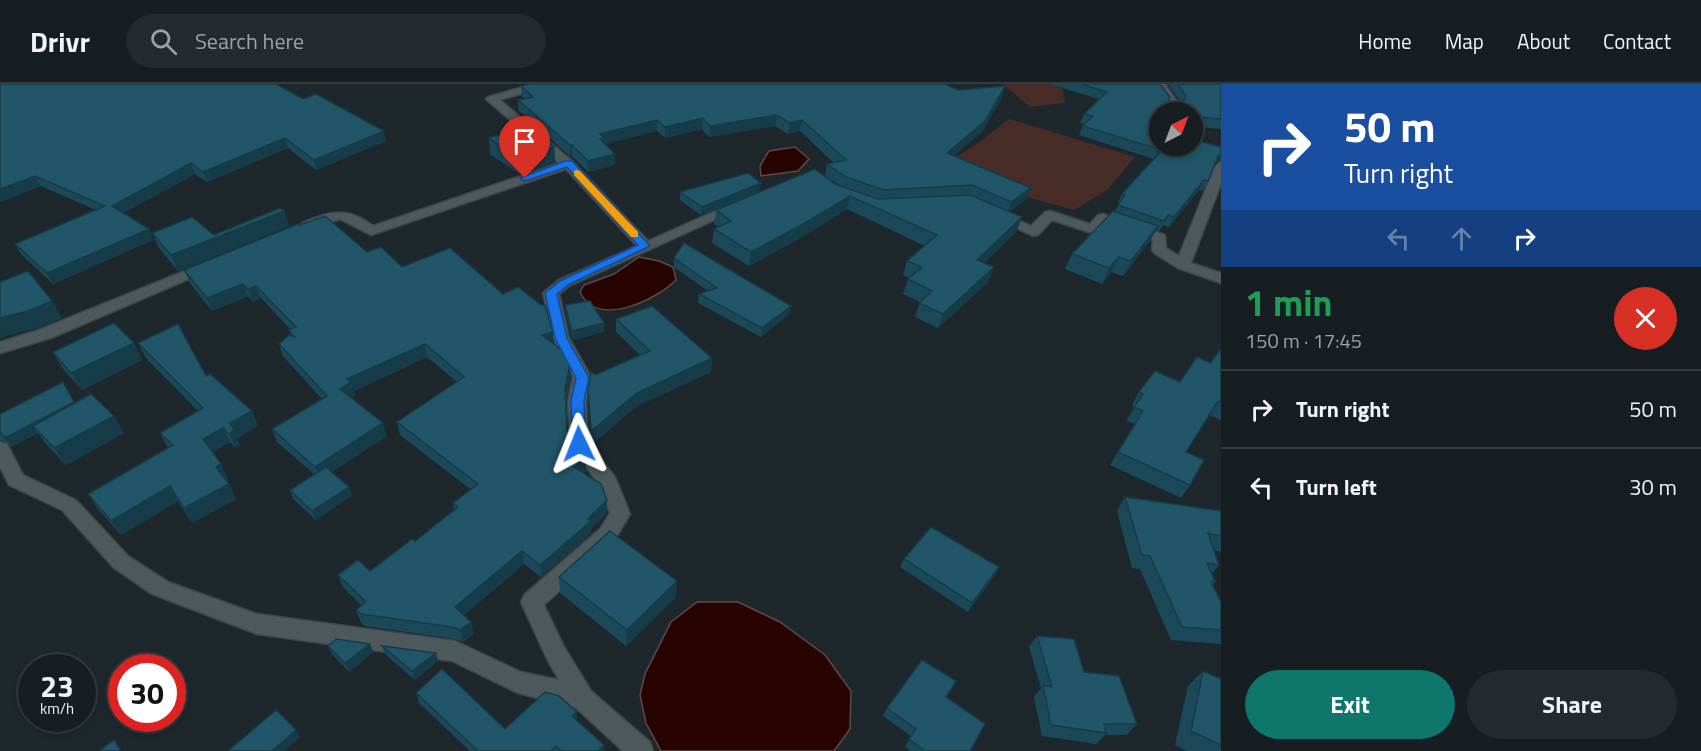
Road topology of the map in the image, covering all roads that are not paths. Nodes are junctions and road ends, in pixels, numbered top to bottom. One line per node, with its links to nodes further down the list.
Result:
1 (547, 84): 4 (street)
2 (1159, 84): 3 (street)
3 (1171, 102)
4 (568, 164): 8 (street); 9 (street)
5 (1221, 166): 11 (street)
6 (750, 201): 9 (street)
7 (979, 208): 11 (street)
8 (292, 232)
9 (645, 246): 15 (street)
10 (220, 261): 13 (street)
11 (1183, 265): 12 (street)
12 (1221, 278)
13 (0, 348)
14 (0, 449): 15 (street)
15 (583, 699): 16 (street)
16 (641, 751)

